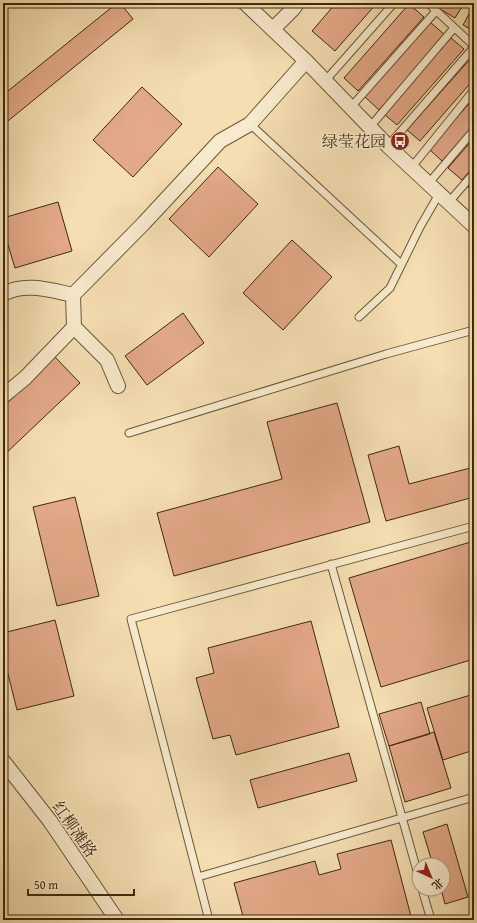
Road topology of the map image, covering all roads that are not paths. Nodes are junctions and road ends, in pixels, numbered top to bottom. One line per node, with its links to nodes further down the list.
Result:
1 (245, 3): 7 (street)
2 (297, 3): 7 (street)
3 (394, 3): 10 (lane)
4 (428, 3): 5 (lane)
5 (436, 11): 6 (lane); 12 (lane)
6 (454, 28): 8 (lane); 14 (lane)
7 (273, 29): 9 (street)
8 (474, 46): 16 (lane)
9 (306, 62): 10 (street); 13 (street)
10 (325, 81): 12 (street)
11 (474, 90): 17 (lane)
12 (350, 107): 14 (street)
13 (250, 124): 22 (lane); 24 (street)
14 (370, 127): 16 (street)
15 (474, 130): 19 (lane)
16 (388, 146): 17 (street)
17 (411, 168): 19 (street)
18 (474, 173): 20 (lane)
19 (428, 184): 20 (street)
20 (444, 198): 21 (street); 22 (lane)
21 (472, 219)
22 (401, 264): 25 (lane)
23 (3, 294): 24 (street)
24 (73, 295): 26 (street)
25 (359, 317)
26 (74, 327): 28 (street); 29 (street)
27 (474, 330): 30 (lane)
28 (118, 386)
29 (3, 396)
30 (129, 433)
31 (474, 526): 32 (lane)
32 (331, 564): 35 (lane); 37 (lane)
33 (3, 761): 39 (street, 红柳滩路)
34 (474, 797): 35 (lane)
35 (402, 818): 36 (lane); 37 (lane)
36 (413, 857)
37 (198, 877): 40 (lane)
38 (424, 897): 41 (lane)
39 (117, 920)
40 (209, 920)
41 (431, 920)

